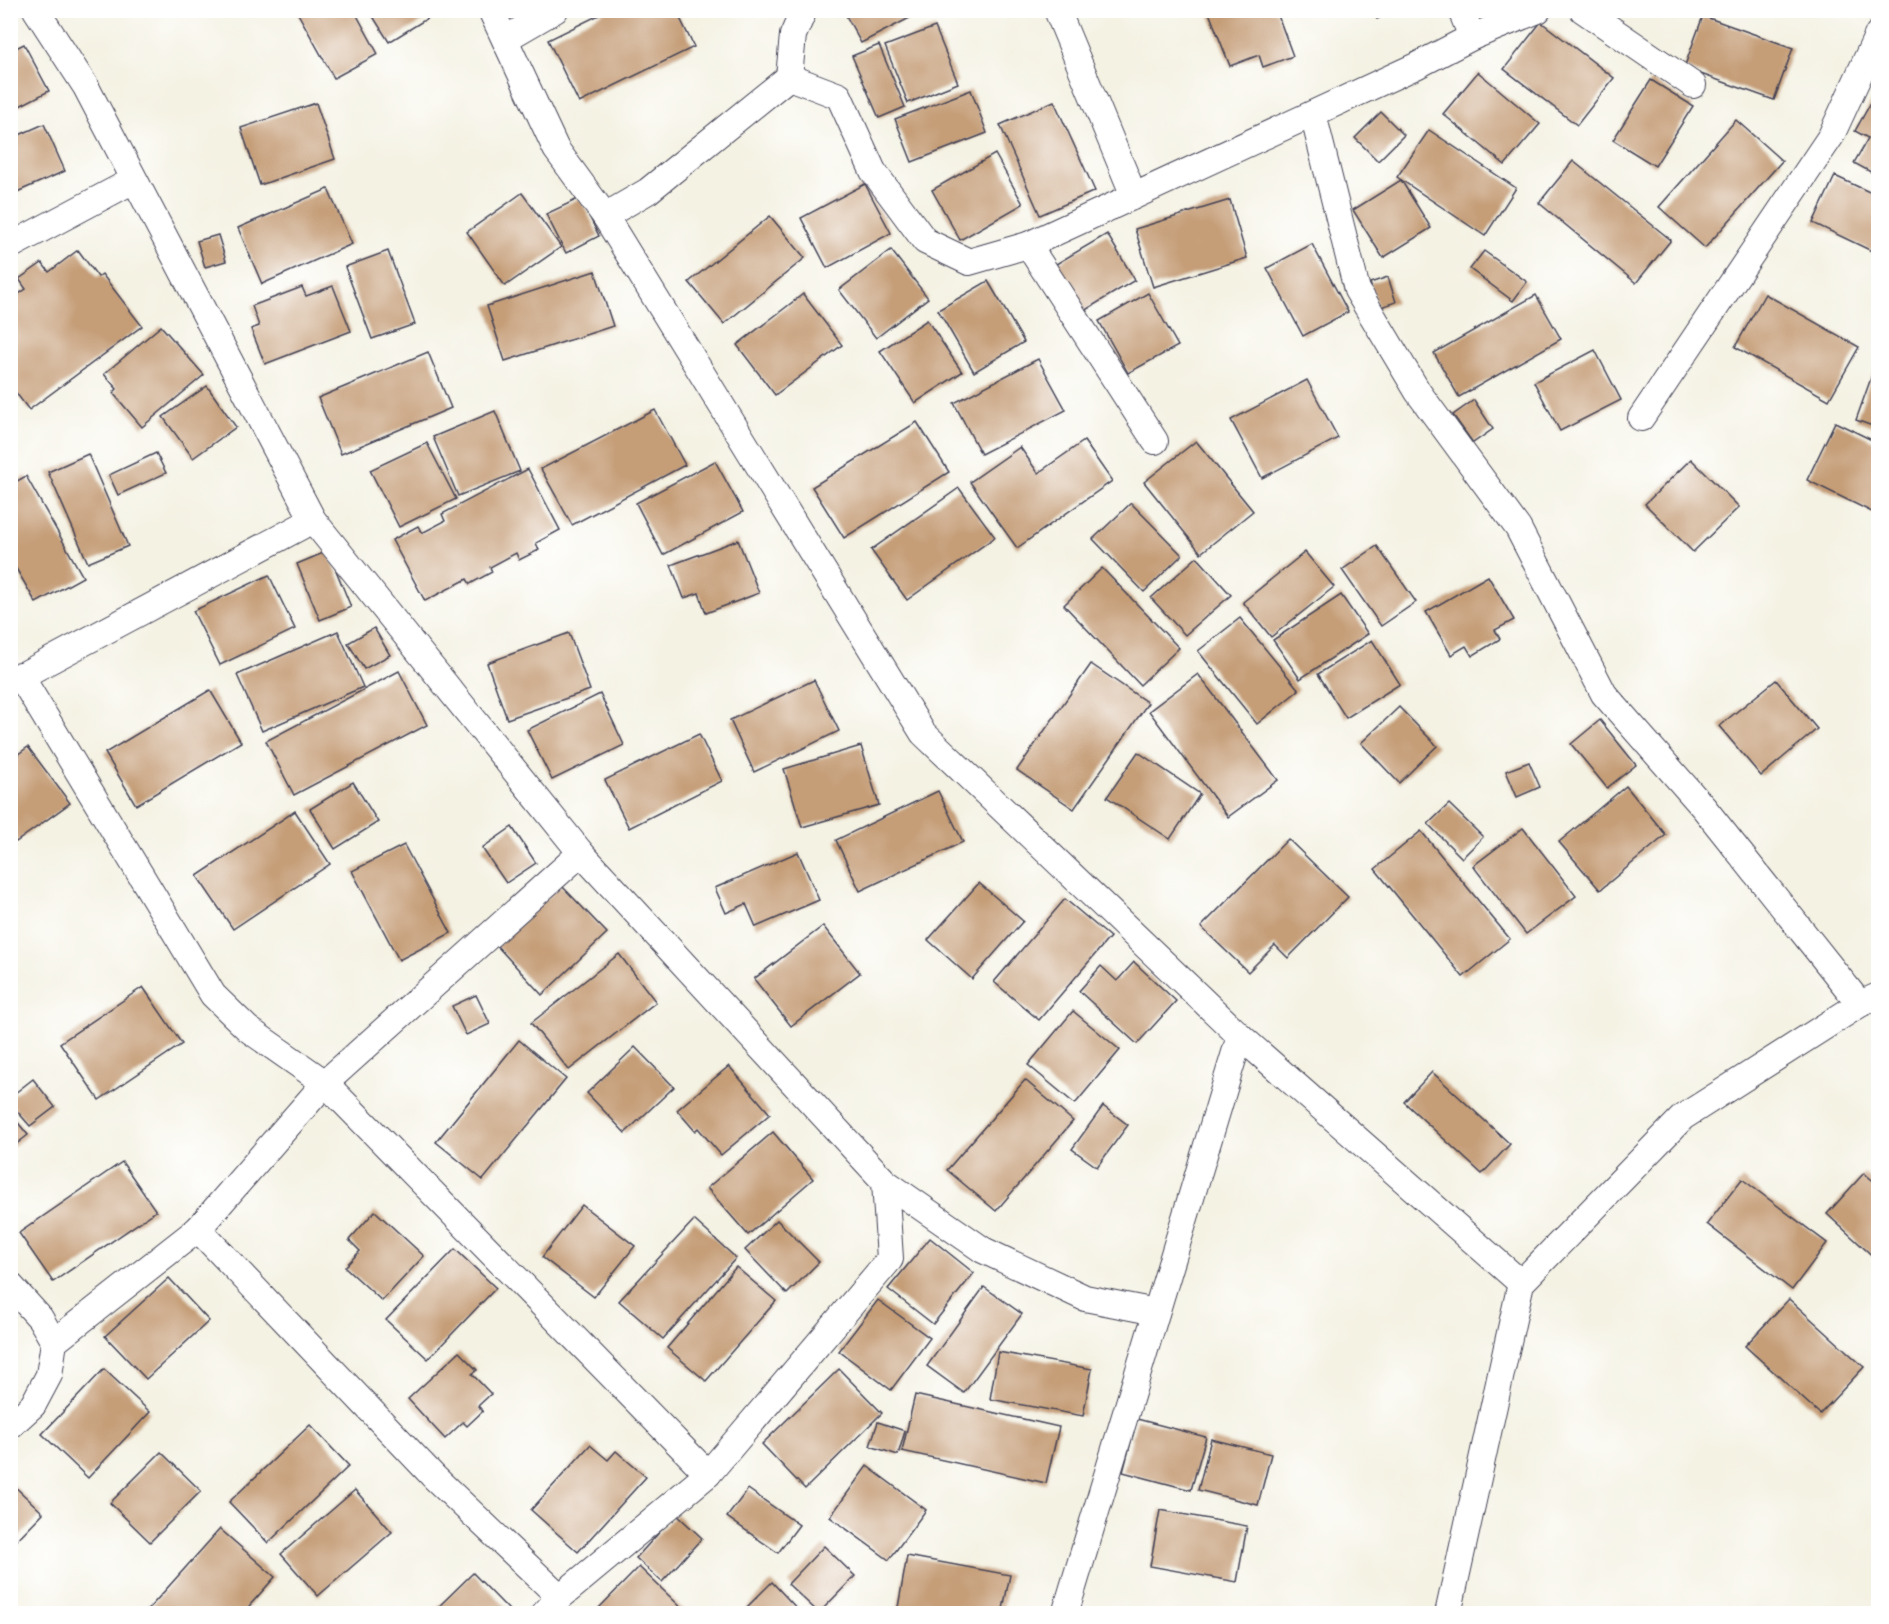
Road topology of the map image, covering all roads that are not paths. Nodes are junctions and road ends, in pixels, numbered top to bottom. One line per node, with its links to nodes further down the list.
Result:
1 (36, 10): 15 (street)
2 (491, 10): 11 (street)
3 (555, 10): 11 (street)
4 (804, 10): 12 (street)
5 (1058, 10): 16 (street)
6 (1461, 10): 10 (street)
7 (1538, 10): 10 (street)
8 (1583, 10): 13 (street)
9 (1878, 34): 20 (street)
10 (1472, 38): 14 (street)
11 (505, 39): 17 (street)
12 (789, 76): 17 (street); 18 (street)
13 (1693, 85)
14 (1313, 114): 16 (street); 25 (street)
15 (134, 180): 19 (street); 22 (street)
16 (1134, 195): 18 (street)
17 (605, 216): 26 (street)
18 (1028, 245): 21 (street)
19 (10, 246)
20 (1641, 418)
21 (1155, 441)
22 (313, 520): 23 (street); 24 (street)
23 (15, 679): 27 (street)
24 (581, 853): 27 (street); 28 (street)
25 (1869, 1000): 30 (street)
26 (1240, 1036): 30 (street); 32 (street)
27 (326, 1083): 29 (street); 35 (street)
28 (885, 1182): 32 (street); 35 (street)
29 (198, 1229): 33 (street); 36 (street)
30 (1521, 1283): 38 (street)
31 (10, 1285): 33 (street)
32 (1156, 1312): 37 (street)
33 (54, 1342): 34 (street)
34 (10, 1426)
35 (708, 1474): 36 (street)
36 (552, 1605)
37 (1065, 1614)
38 (1448, 1614)

